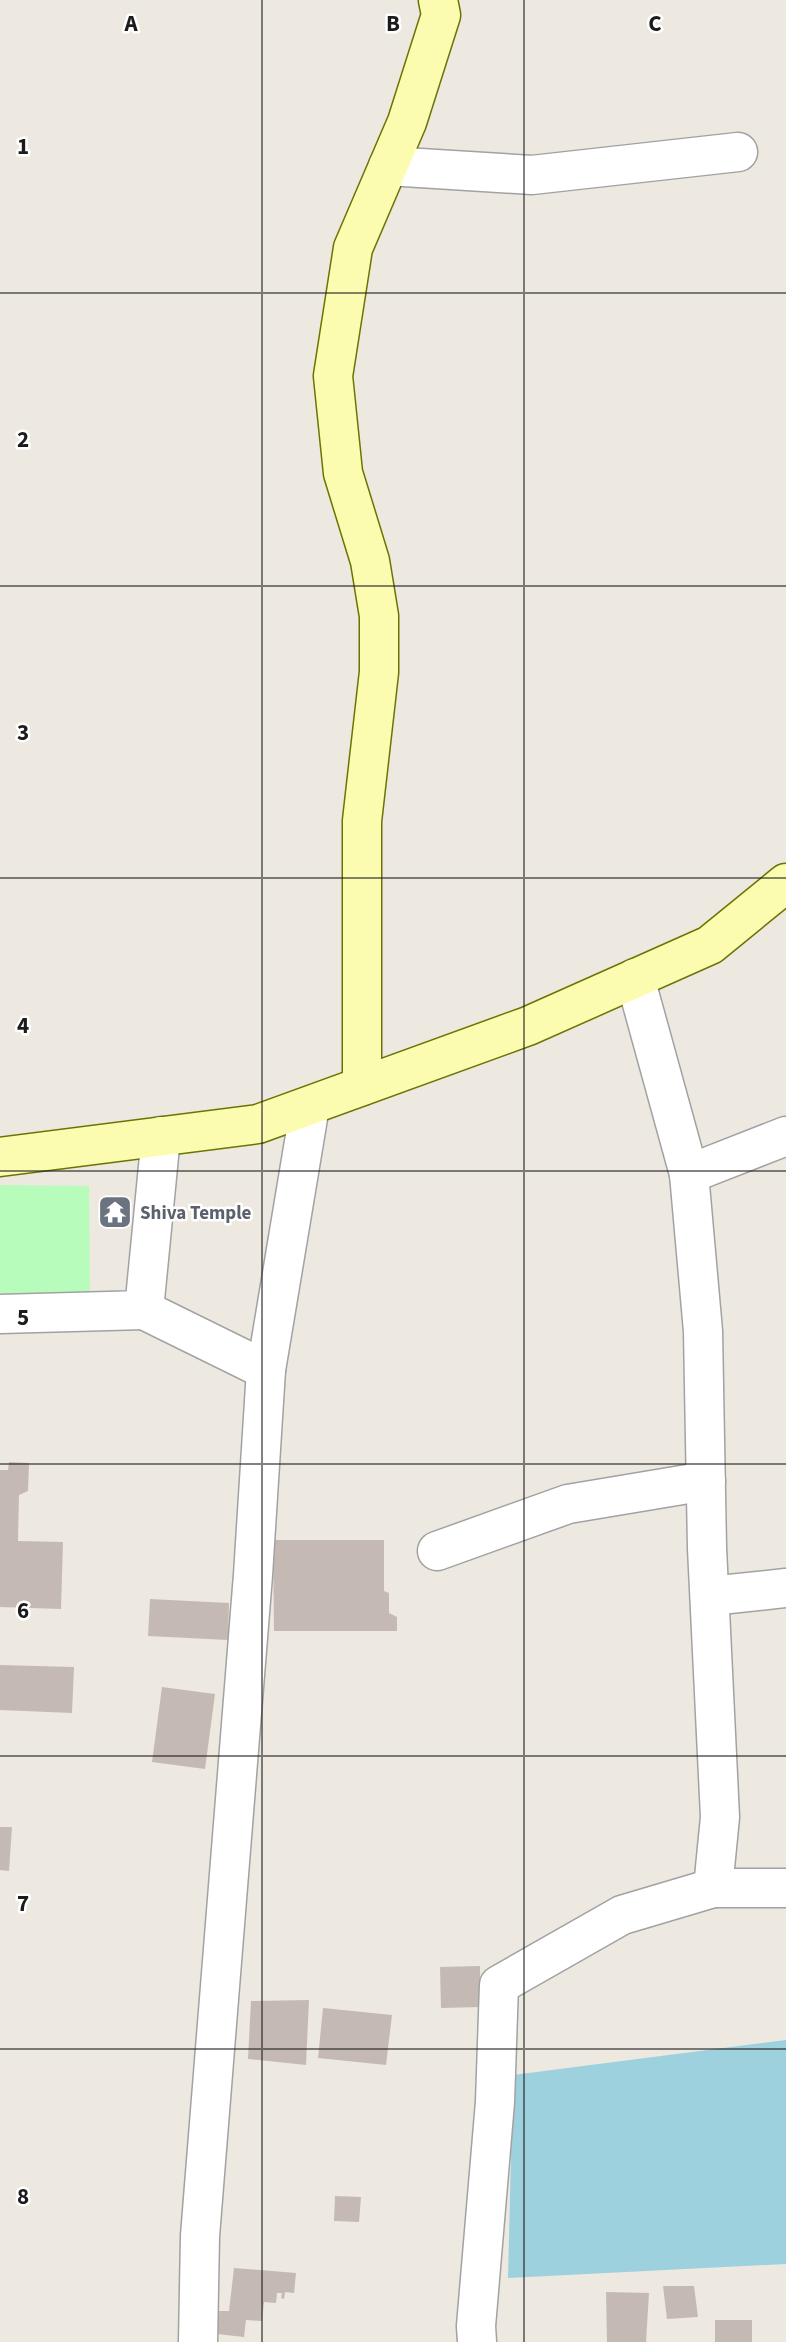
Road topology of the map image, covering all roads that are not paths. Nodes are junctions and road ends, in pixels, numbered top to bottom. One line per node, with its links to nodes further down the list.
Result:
1 (438, 0): 3 (street)
2 (738, 152): 3 (street)
3 (388, 166): 6 (street)
4 (786, 883): 5 (street)
5 (635, 978): 6 (street); 11 (street)
6 (362, 1086): 7 (street)
7 (310, 1106): 8 (street); 14 (street)
8 (160, 1136): 10 (street); 12 (street)
9 (786, 1136): 11 (street)
10 (0, 1157)
11 (689, 1174): 15 (street)
12 (144, 1310): 13 (street); 14 (street)
13 (0, 1314)
14 (266, 1370): 21 (street)
15 (706, 1480): 16 (street); 18 (street)
16 (437, 1551)
17 (786, 1588): 18 (street)
18 (710, 1596): 19 (street)
19 (713, 1888): 20 (street); 22 (street)
20 (786, 1888)
21 (198, 2342)
22 (477, 2342)

